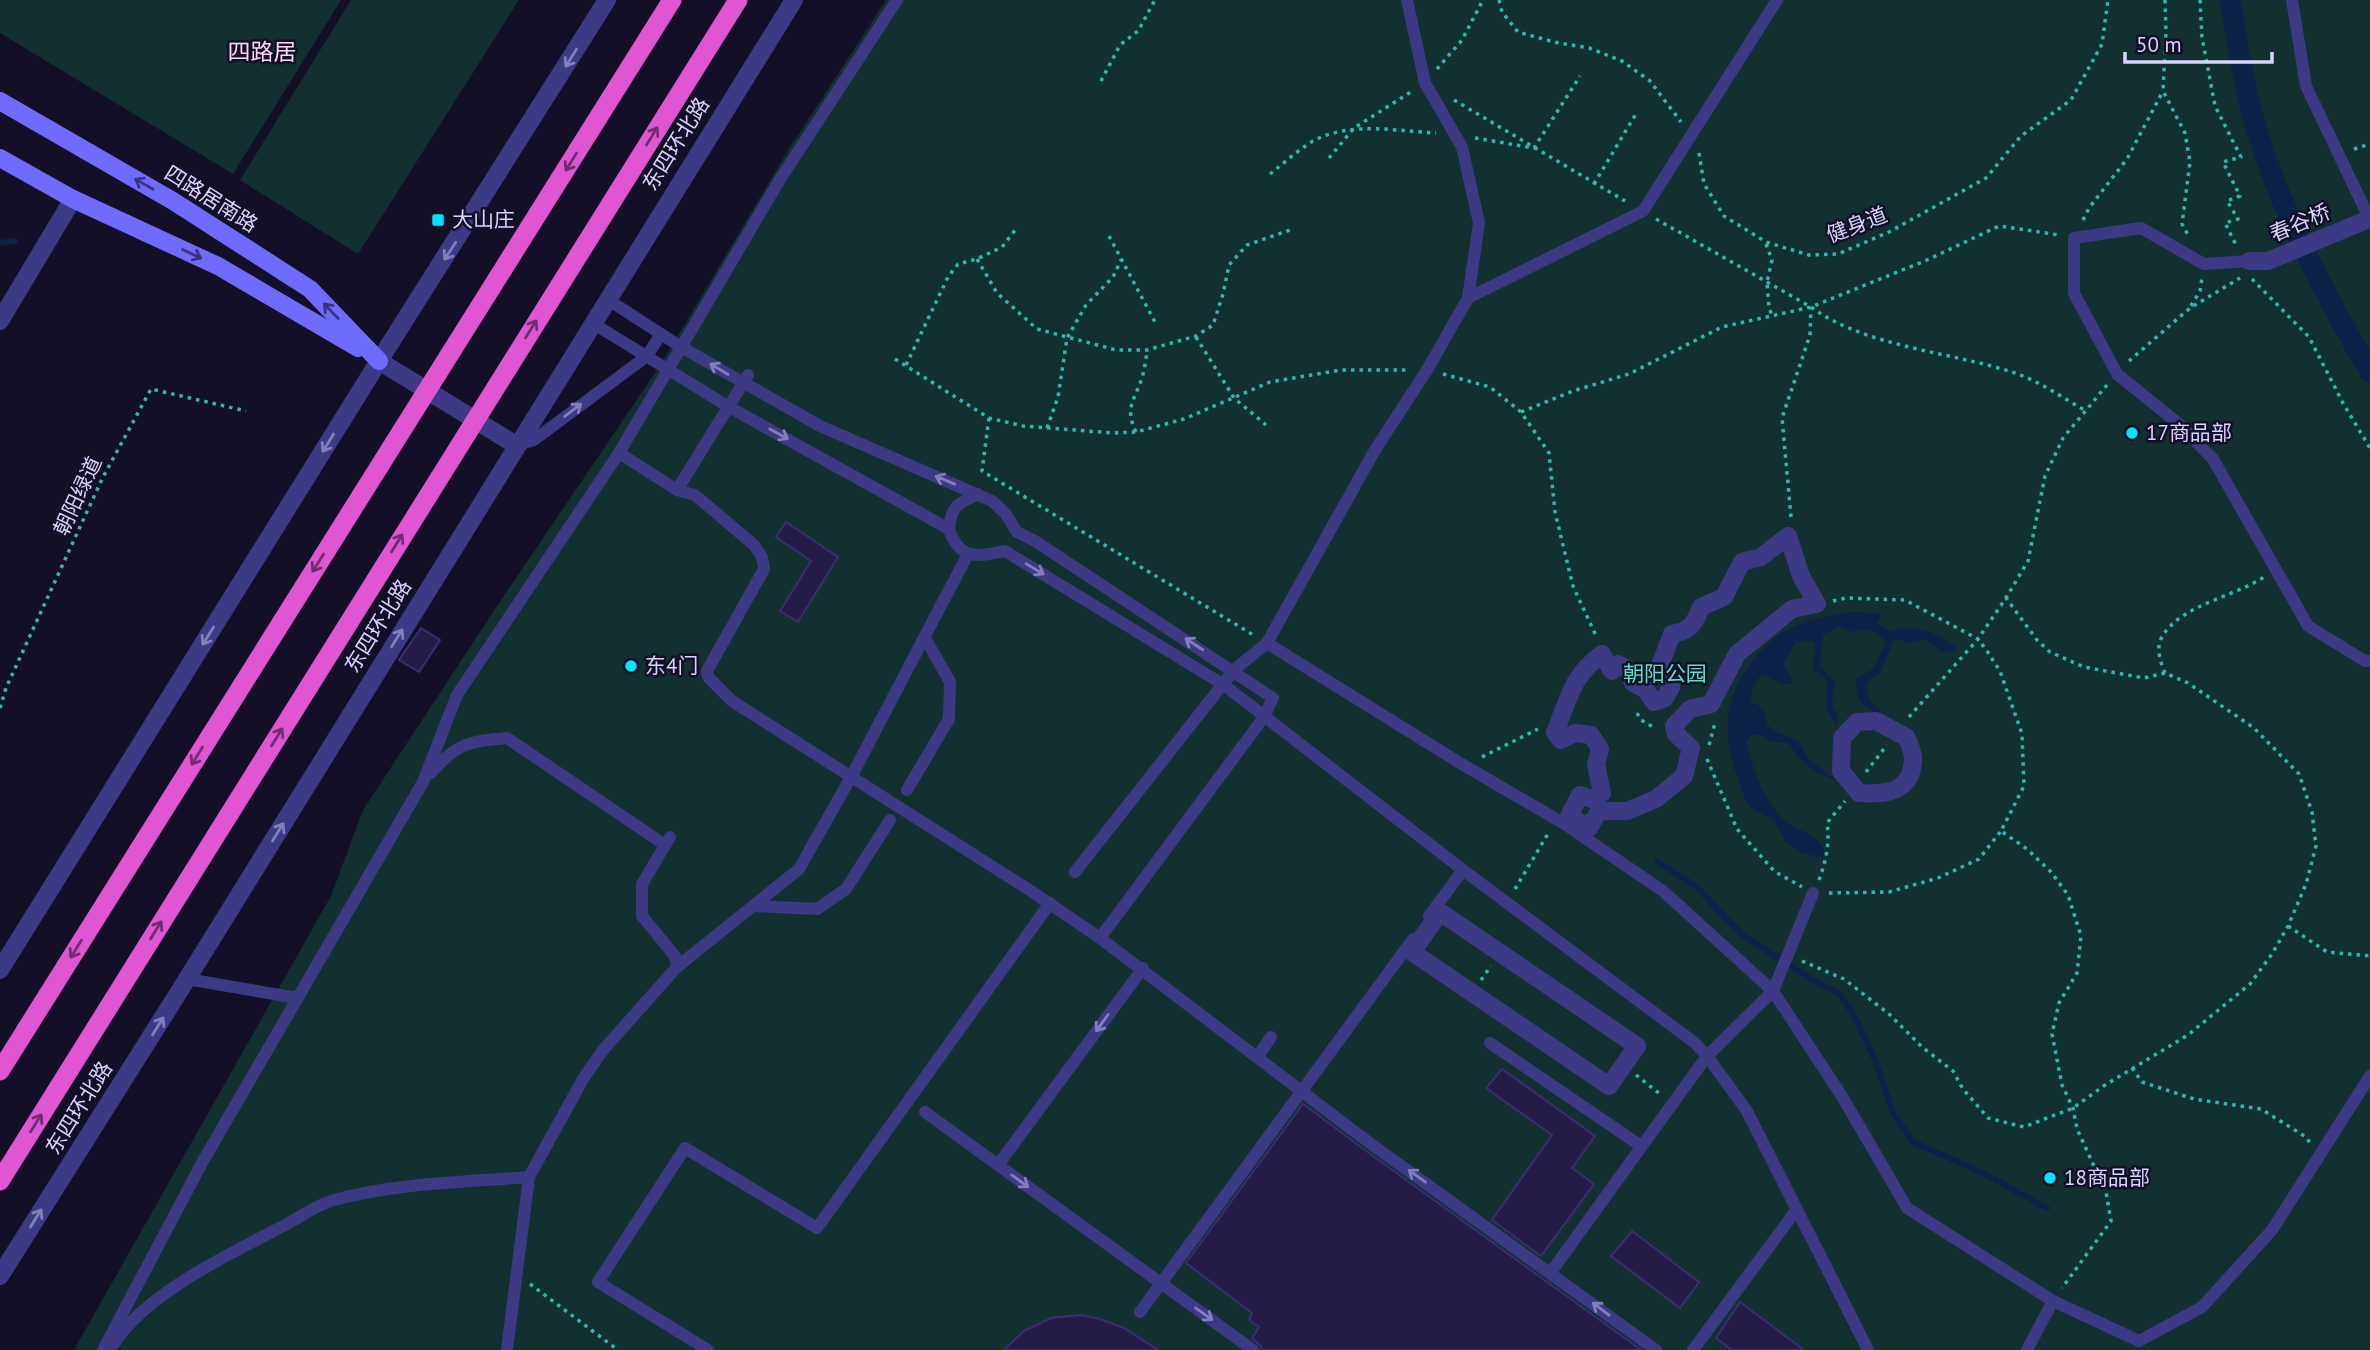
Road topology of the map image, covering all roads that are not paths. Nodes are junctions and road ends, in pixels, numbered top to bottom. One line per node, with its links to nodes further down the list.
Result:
1 (607, 0): 21 (street, one-way to 21)
2 (672, 0): 57 (highway, one-way to 57)
3 (738, 0): 71 (highway, 东四环北路, one-way to 3)
4 (794, 0): 15 (street, 东四环北路)
5 (897, 0): 19 (lane)
6 (1408, 0): 14 (lane)
7 (1777, 0): 14 (lane)
8 (2292, 0): 12 (lane)
9 (0, 101): 21 (main road, 四路居南路, one-way to 9)
10 (0, 158): 11 (main road)
11 (73, 200): 16 (street); 21 (main road, one-way to 21)
12 (2370, 220): 13 (street, 春谷桥)
13 (2254, 262): 35 (lane)
14 (1468, 298): 34 (lane)
15 (607, 299): 17 (street, 东四环北路); 18 (lane)
16 (0, 321)
17 (594, 324): 20 (lane); 25 (street, 东四环北路)
18 (661, 334): 19 (lane); 20 (lane)
19 (681, 347): 22 (lane); 23 (lane, one-way to 19)
20 (647, 356): 22 (lane); 25 (lane, one-way to 20)
21 (379, 361): 25 (street); 53 (street, one-way to 53)
22 (668, 369): 24 (lane); 26 (lane)
23 (746, 379): 24 (lane); 28 (lane, one-way to 23)
24 (729, 407): 27 (lane); 29 (lane, one-way to 29)
25 (516, 445): 54 (street, 东四环北路, one-way to 25)
26 (619, 453): 27 (lane); 42 (lane)
27 (677, 490): 41 (lane)
28 (978, 494): 29 (lane); 30 (lane)
29 (949, 528): 32 (lane)
30 (1017, 532): 31 (lane); 36 (lane, one-way to 30)
31 (1005, 551): 32 (lane); 37 (lane, one-way to 37)
32 (968, 554): 33 (lane)
33 (926, 638): 41 (lane); 43 (lane)
34 (1267, 643): 36 (lane); 55 (lane)
35 (2370, 661)
36 (1234, 670): 37 (lane); 39 (lane)
37 (1224, 685): 39 (lane); 46 (lane)
38 (1563, 712): 38 (street)
39 (1264, 717): 45 (lane); 50 (lane)
40 (1897, 731): 40 (street)
41 (851, 777): 48 (lane); 49 (lane)
42 (423, 782): 51 (lane); 56 (lane)
43 (907, 790)
44 (890, 820): 49 (lane)
45 (1463, 870): 62 (lane); 66 (lane)
46 (1075, 872)
47 (1813, 893): 55 (lane)
48 (1050, 903): 50 (lane); 81 (lane)
49 (755, 906): 51 (lane)
50 (1100, 938): 52 (lane)
51 (677, 967): 70 (lane)
52 (1143, 968): 61 (lane); 69 (lane, one-way to 69)
53 (0, 970)
54 (187, 979): 56 (lane); 74 (street, 东四环北路, one-way to 54)
55 (1773, 990): 62 (lane); 76 (lane)
56 (297, 998): 78 (lane)
57 (42, 1003): 60 (highway); 64 (highway)
58 (1271, 1037): 61 (lane)
59 (1490, 1043): 68 (lane)
60 (0, 1045)
61 (1258, 1056): 66 (lane)
62 (1707, 1056): 68 (lane); 72 (lane)
63 (1624, 1065): 63 (street)
64 (0, 1071)
65 (2370, 1076): 76 (lane)
66 (1302, 1092): 73 (lane, one-way to 66); 75 (lane)
67 (925, 1112): 69 (lane)
68 (1641, 1146): 73 (lane)
69 (998, 1165): 75 (lane, one-way to 75)
70 (529, 1177): 79 (lane); 80 (lane)
71 (0, 1181)
72 (1797, 1209): 84 (lane); 85 (lane)
73 (1551, 1272): 83 (lane, one-way to 73)
74 (0, 1276)
75 (1161, 1283): 77 (lane); 82 (lane, one-way to 82)
76 (2053, 1301): 86 (lane)
77 (1140, 1312)
78 (103, 1350)
79 (110, 1350)
80 (507, 1350)
81 (708, 1350)
82 (1253, 1350)
83 (1656, 1350)
84 (1693, 1350)
85 (1868, 1350)
86 (2027, 1350)

